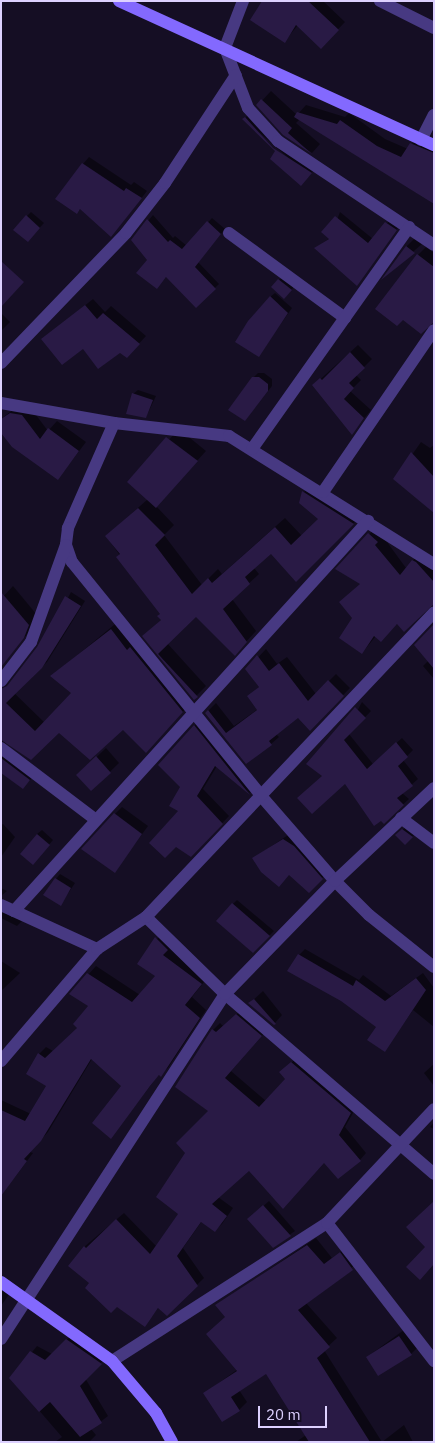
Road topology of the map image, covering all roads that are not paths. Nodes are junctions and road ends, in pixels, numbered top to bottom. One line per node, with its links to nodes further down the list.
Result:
1 (119, 1): 5 (street)
2 (243, 1): 5 (street)
3 (380, 1): 4 (street)
4 (434, 28)
5 (225, 48): 6 (street); 8 (street)
6 (236, 75): 10 (street); 15 (street)
7 (434, 115): 8 (street)
8 (422, 140): 9 (street)
9 (434, 145)
10 (409, 227): 12 (street); 13 (street)
11 (229, 233): 13 (street)
12 (434, 245)
13 (345, 318): 18 (street)
14 (434, 330): 19 (street)
15 (1, 363)
16 (1, 403): 17 (street)
17 (114, 423): 18 (street); 21 (street)
18 (252, 449): 19 (street)
19 (323, 492): 20 (street)
20 (368, 521): 22 (street); 25 (street)
21 (66, 545): 24 (street); 25 (street)
22 (432, 561)
23 (434, 612): 28 (street)
24 (1, 681)
25 (194, 709): 28 (street); 30 (street)
26 (1, 748): 30 (street)
27 (434, 788): 29 (street)
28 (262, 797): 32 (street); 35 (street)
29 (401, 818): 31 (street); 32 (street)
30 (95, 819): 34 (street)
31 (434, 843)
32 (335, 881): 37 (street); 38 (street)
33 (1, 905): 34 (street)
34 (14, 911): 36 (street)
35 (146, 917): 36 (street); 38 (street)
36 (97, 949): 39 (street)
37 (434, 967)
38 (225, 994): 41 (street); 45 (street)
39 (1, 1061)
40 (434, 1109): 41 (street)
41 (399, 1145): 42 (street); 43 (street)
42 (434, 1174)
43 (327, 1224): 47 (street); 48 (street)
44 (1, 1282): 45 (street)
45 (28, 1298): 46 (street); 47 (street)
46 (1, 1339)
47 (112, 1361): 49 (street)
48 (434, 1361)
49 (172, 1442)

